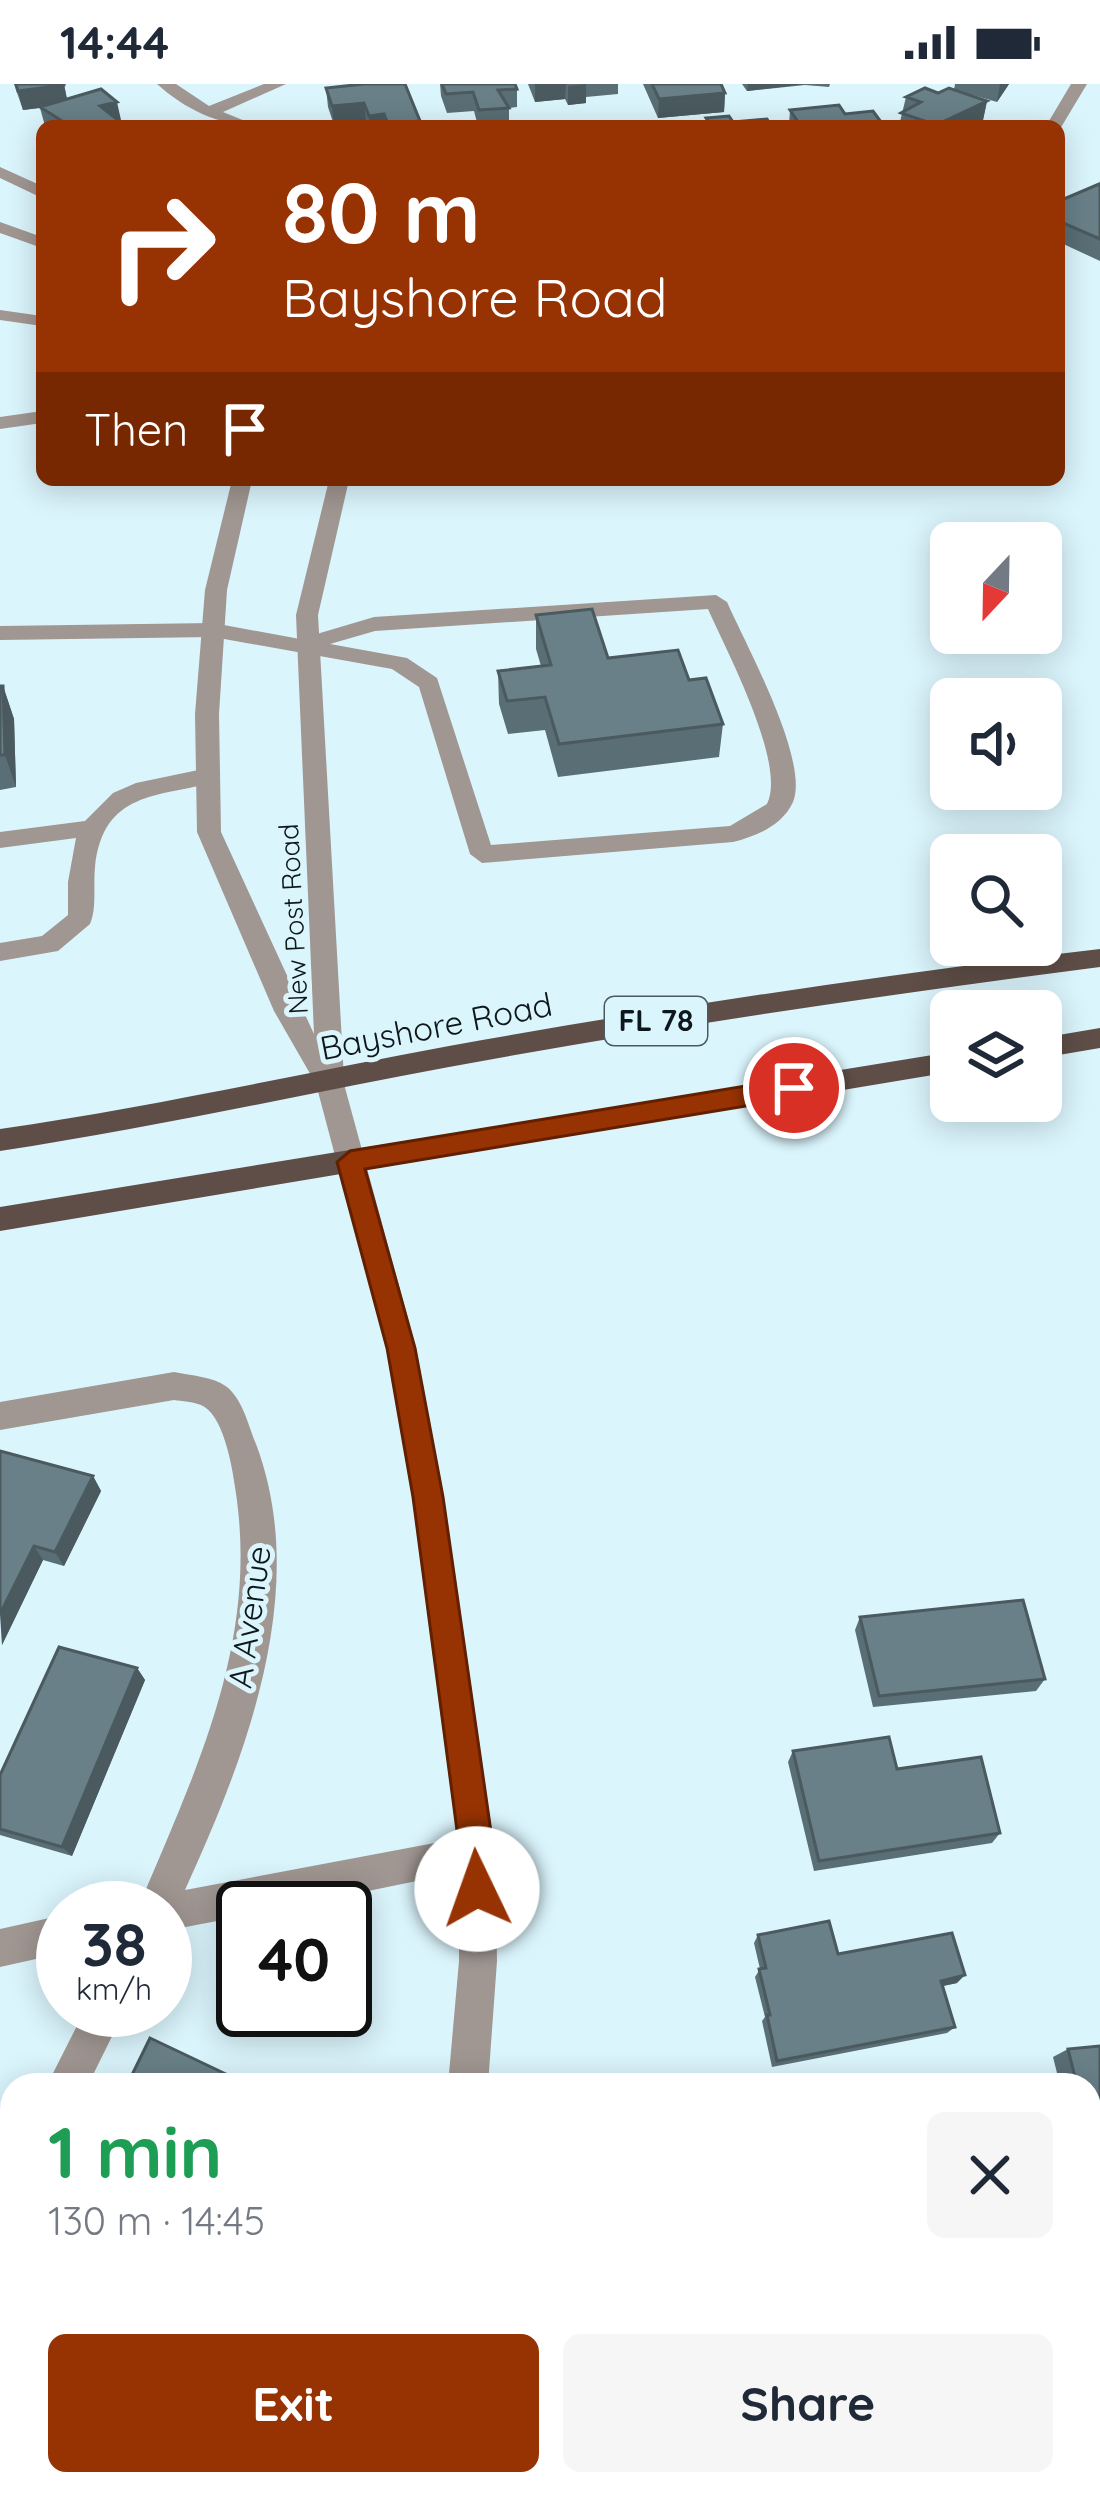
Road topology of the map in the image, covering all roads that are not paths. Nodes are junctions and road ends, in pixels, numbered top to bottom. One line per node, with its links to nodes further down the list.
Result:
1 (165, 84): 4 (street)
2 (278, 84): 4 (street)
3 (1079, 84): 6 (street)
4 (208, 112): 5 (street)
5 (231, 120)
6 (1058, 120)
7 (0, 172): 8 (street)
8 (36, 191)
9 (0, 227): 10 (street)
10 (36, 241)
11 (0, 315): 12 (street)
12 (36, 320)
13 (36, 418): 14 (street)
14 (0, 423)
15 (241, 486): 17 (street, New Post Road)
16 (337, 486): 19 (street, New Post Road)
17 (213, 630): 18 (street); 19 (street); 20 (street, New Post Road)
18 (0, 633)
19 (308, 644): 19 (street); 28 (street, New Post Road)
20 (208, 776): 21 (street); 28 (street, New Post Road)
21 (93, 828): 22 (street); 23 (street)
22 (0, 840)
23 (0, 952)
24 (1100, 958): 28 (main road, Bayshore Road / FL 78)
25 (1100, 1038): 26 (main road)
26 (1062, 1044)
27 (930, 1065): 30 (main road)
28 (330, 1084): 29 (main road, Bayshore Road / FL 78); 30 (street)
29 (0, 1140)
30 (350, 1162): 31 (main road); 33 (street)
31 (0, 1219)
32 (0, 1416): 34 (street, A Avenue)
33 (477, 1853): 35 (street); 40 (street)
34 (174, 1881)
35 (192, 1904)
36 (36, 1940): 37 (street)
37 (0, 1948)
38 (92, 2037): 39 (street)
39 (73, 2073)
40 (469, 2073)

